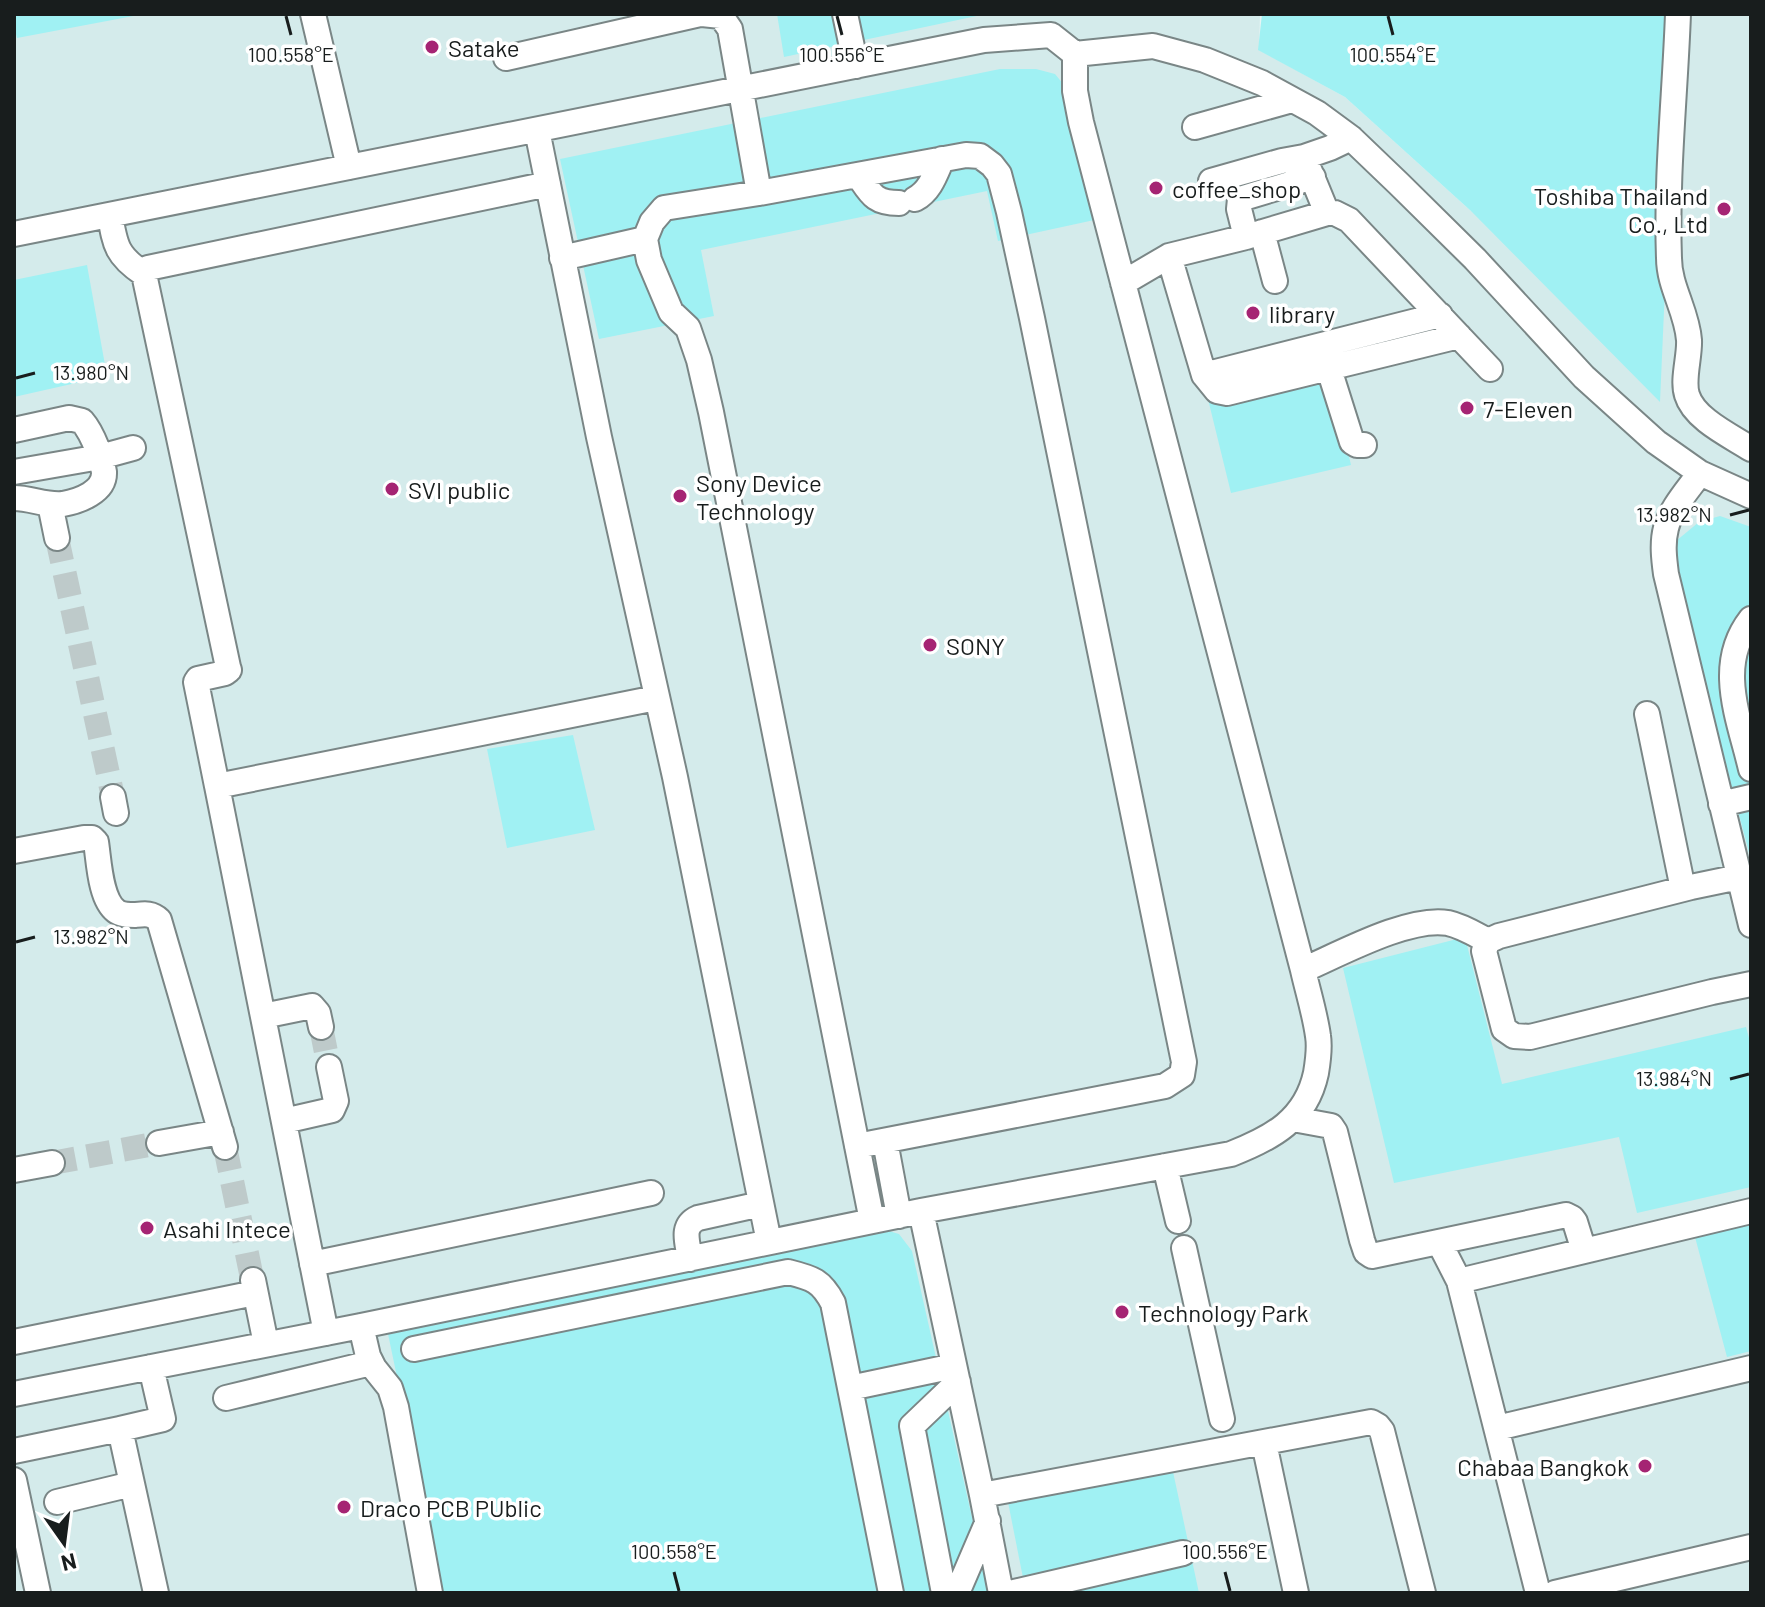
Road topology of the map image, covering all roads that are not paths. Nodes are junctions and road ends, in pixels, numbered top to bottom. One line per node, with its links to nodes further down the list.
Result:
1 (313, 14): 14 (street)
2 (701, 14): 6 (street); 8 (street)
3 (845, 14): 7 (street)
4 (1678, 14): 36 (street)
5 (1075, 54): 7 (street); 9 (street); 27 (street)
6 (506, 58)
7 (856, 66): 8 (street)
8 (741, 89): 12 (street); 17 (street)
9 (1292, 100): 10 (street); 11 (street)
10 (1195, 127)
11 (1322, 155): 16 (street); 18 (street); 21 (street); 39 (street)
12 (542, 157): 14 (street); 24 (street); 25 (street)
13 (942, 159): 15 (street); 15 (street); 63 (street)
14 (349, 167): 19 (street)
15 (858, 175): 17 (street)
16 (1211, 181)
17 (759, 193): 22 (street)
18 (1327, 213): 21 (street); 28 (street)
19 (110, 219): 20 (street); 25 (street)
20 (14, 234)
21 (1254, 234): 23 (street); 26 (street)
22 (645, 239): 24 (street); 65 (street)
23 (1169, 256): 27 (street); 32 (street)
24 (562, 258): 45 (street)
25 (144, 274): 48 (street)
26 (1275, 281)
27 (1123, 283): 56 (street)
28 (1440, 315): 29 (street); 32 (street)
29 (1459, 336): 30 (street); 31 (street)
30 (1329, 369): 32 (street); 34 (street)
31 (1490, 369)
32 (1204, 375)
33 (14, 430): 37 (street)
34 (1364, 445)
35 (133, 448): 37 (street)
36 (1751, 449)
37 (100, 457): 38 (street); 42 (street)
38 (14, 472)
39 (1700, 473): 40 (street); 50 (street)
40 (1751, 496)
41 (14, 498): 42 (street)
42 (50, 504): 43 (street)
43 (57, 538)
44 (1751, 619): 47 (street)
45 (656, 698): 48 (street); 70 (street)
46 (1647, 714): 53 (street)
47 (1751, 769)
48 (217, 786): 58 (street)
49 (1751, 797): 50 (street)
50 (1721, 804): 52 (street)
51 (14, 851): 64 (street)
52 (1728, 879): 53 (street); 54 (street)
53 (1687, 888): 55 (street)
54 (1751, 925)
55 (1488, 941): 56 (street); 57 (street)
56 (1303, 970): 61 (street)
57 (1748, 985)
58 (263, 1016): 59 (street); 62 (street)
59 (321, 1027)
60 (329, 1067): 62 (street)
61 (1293, 1119): 67 (street); 76 (street)
62 (284, 1121): 80 (street)
63 (885, 1141): 65 (street); 72 (street)
64 (159, 1143)
65 (857, 1146): 73 (street)
66 (52, 1163): 68 (street)
67 (1165, 1166): 72 (street); 74 (street)
68 (14, 1170)
69 (651, 1193): 80 (street)
70 (761, 1204): 75 (street); 79 (street)
71 (1751, 1211): 78 (street)
72 (910, 1214): 73 (street); 90 (street)
73 (872, 1221): 75 (street)
74 (1178, 1221)
75 (769, 1242): 79 (street)
76 (1439, 1242): 78 (street); 81 (street)
77 (1184, 1248): 94 (street)
78 (1584, 1251): 81 (street)
79 (690, 1259): 82 (street)
80 (312, 1264): 83 (street)
81 (1459, 1281): 95 (street)
82 (361, 1326): 83 (street); 87 (street)
83 (326, 1333): 85 (street)
84 (14, 1342): 85 (street)
85 (266, 1344): 88 (street)
86 (414, 1349): 91 (street)
87 (371, 1363): 93 (street); 108 (street)
88 (151, 1367): 92 (street); 96 (street)
89 (1751, 1368): 95 (street)
90 (956, 1374): 91 (street); 101 (street); 110 (street)
91 (850, 1388): 109 (street)
92 (14, 1394)
93 (226, 1398)
94 (1222, 1419)
95 (1497, 1428): 116 (street)
96 (120, 1429): 98 (street); 100 (street)
97 (1264, 1443): 101 (street); 114 (street); 115 (street)
98 (14, 1451)
99 (14, 1480): 106 (street)
100 (132, 1484): 102 (street); 107 (street)
101 (982, 1495): 103 (street)
102 (57, 1502)
103 (988, 1521): 111 (street); 112 (street)
104 (1751, 1547): 117 (street)
105 (1183, 1553): 113 (street)
106 (38, 1593)
107 (156, 1593)
108 (430, 1593)
109 (891, 1593)
110 (944, 1593)
111 (957, 1593)
112 (1001, 1593)
113 (1010, 1593)
114 (1296, 1593)
115 (1423, 1593)
116 (1538, 1593)
117 (1555, 1593)

